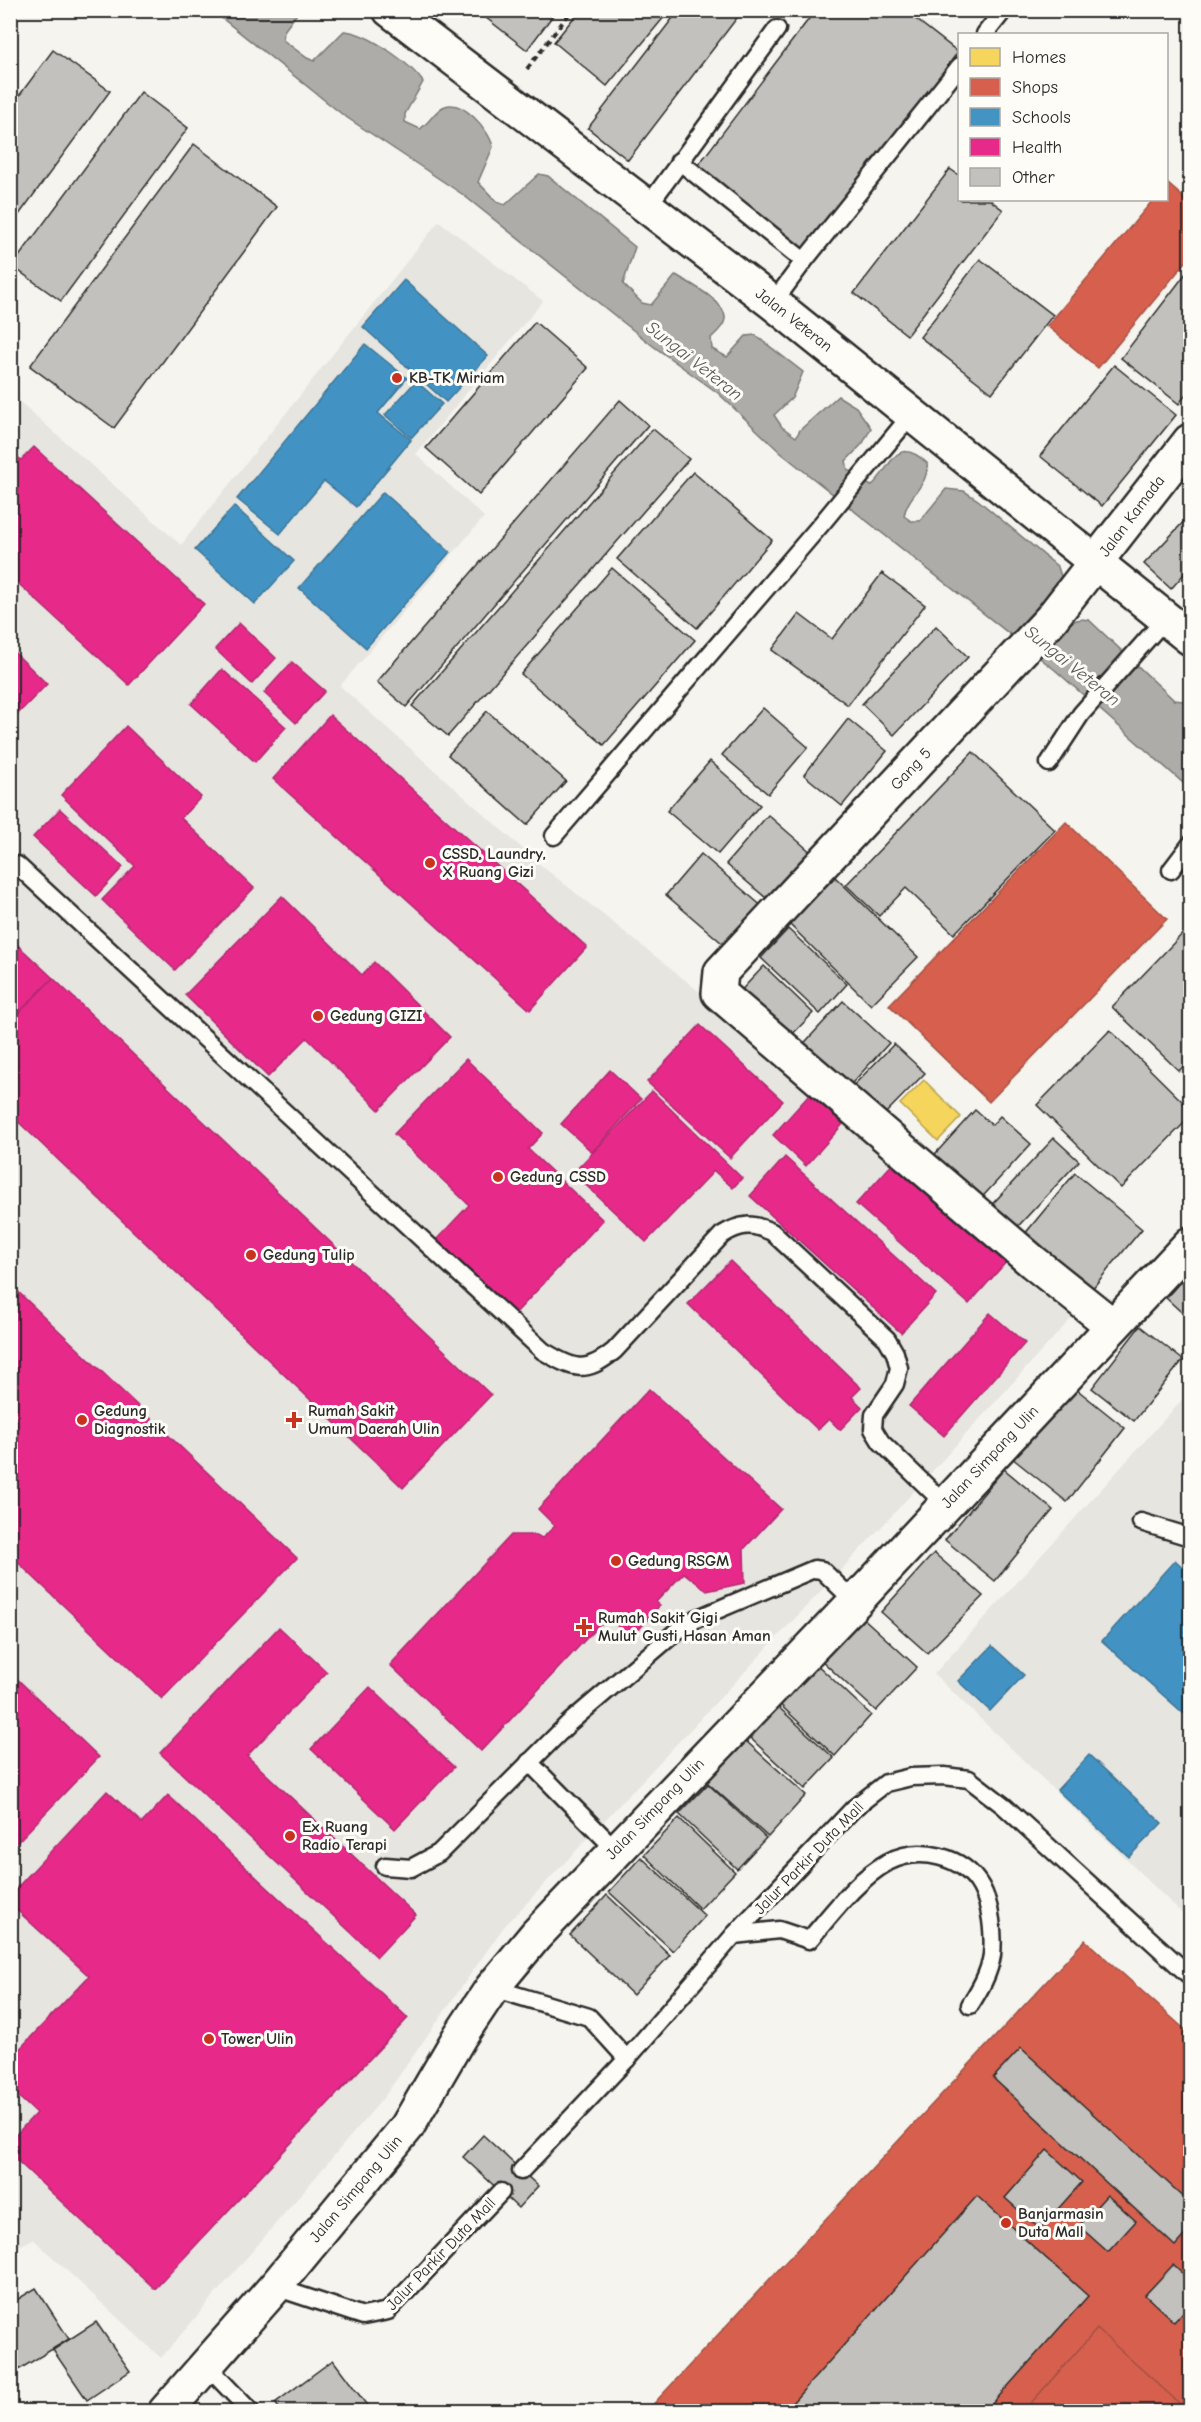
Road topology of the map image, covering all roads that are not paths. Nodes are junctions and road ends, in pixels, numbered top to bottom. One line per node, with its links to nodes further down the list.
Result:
1 (390, 10): 7 (main road, Jalan Veteran)
2 (1004, 10): 4 (lane)
3 (777, 29): 6 (lane)
4 (986, 33)
5 (958, 68): 8 (lane)
6 (680, 161): 7 (lane); 8 (lane)
7 (648, 206): 9 (main road, Jalan Veteran)
8 (804, 261): 9 (lane)
9 (773, 303): 10 (main road, Jalan Veteran)
10 (912, 414): 12 (main road, Jalan Veteran); 15 (lane)
11 (1191, 441): 12 (main road, Jalan Kamada)
12 (1096, 563): 13 (main road, Jalan Veteran); 20 (main road, Gang 5)
13 (1178, 628): 14 (lane)
14 (1049, 763)
15 (554, 836)
16 (1191, 845): 18 (lane)
17 (17, 865): 21 (lane)
18 (1171, 870)
19 (1191, 1244): 20 (main road, Jalan Simpang Ulin)
20 (1113, 1326): 21 (main road, Jalan Simpang Ulin)
21 (946, 1505): 24 (main road, Jalan Simpang Ulin)
22 (1141, 1522): 23 (lane)
23 (1191, 1537)
24 (855, 1602): 25 (lane); 26 (main road, Jalan Simpang Ulin)
25 (529, 1762): 26 (lane); 27 (lane)
26 (616, 1850): 30 (main road, Jalan Simpang Ulin)
27 (384, 1866)
28 (734, 1935): 29 (lane, Jalur Parkir Duta Mall); 31 (lane); 32 (lane, Jalur Parkir Duta Mall)
29 (1191, 1977)
30 (492, 1988): 32 (lane); 35 (main road, Jalan Simpang Ulin)
31 (970, 2005)
32 (627, 2059): 33 (lane, Jalur Parkir Duta Mall)
33 (521, 2171)
34 (501, 2192): 35 (lane, Jalur Parkir Duta Mall)
35 (275, 2287): 36 (main road, Jalan Simpang Ulin)
36 (206, 2365): 37 (main road, Jalan Simpang Ulin); 38 (lane)
37 (165, 2412)
38 (250, 2412)

